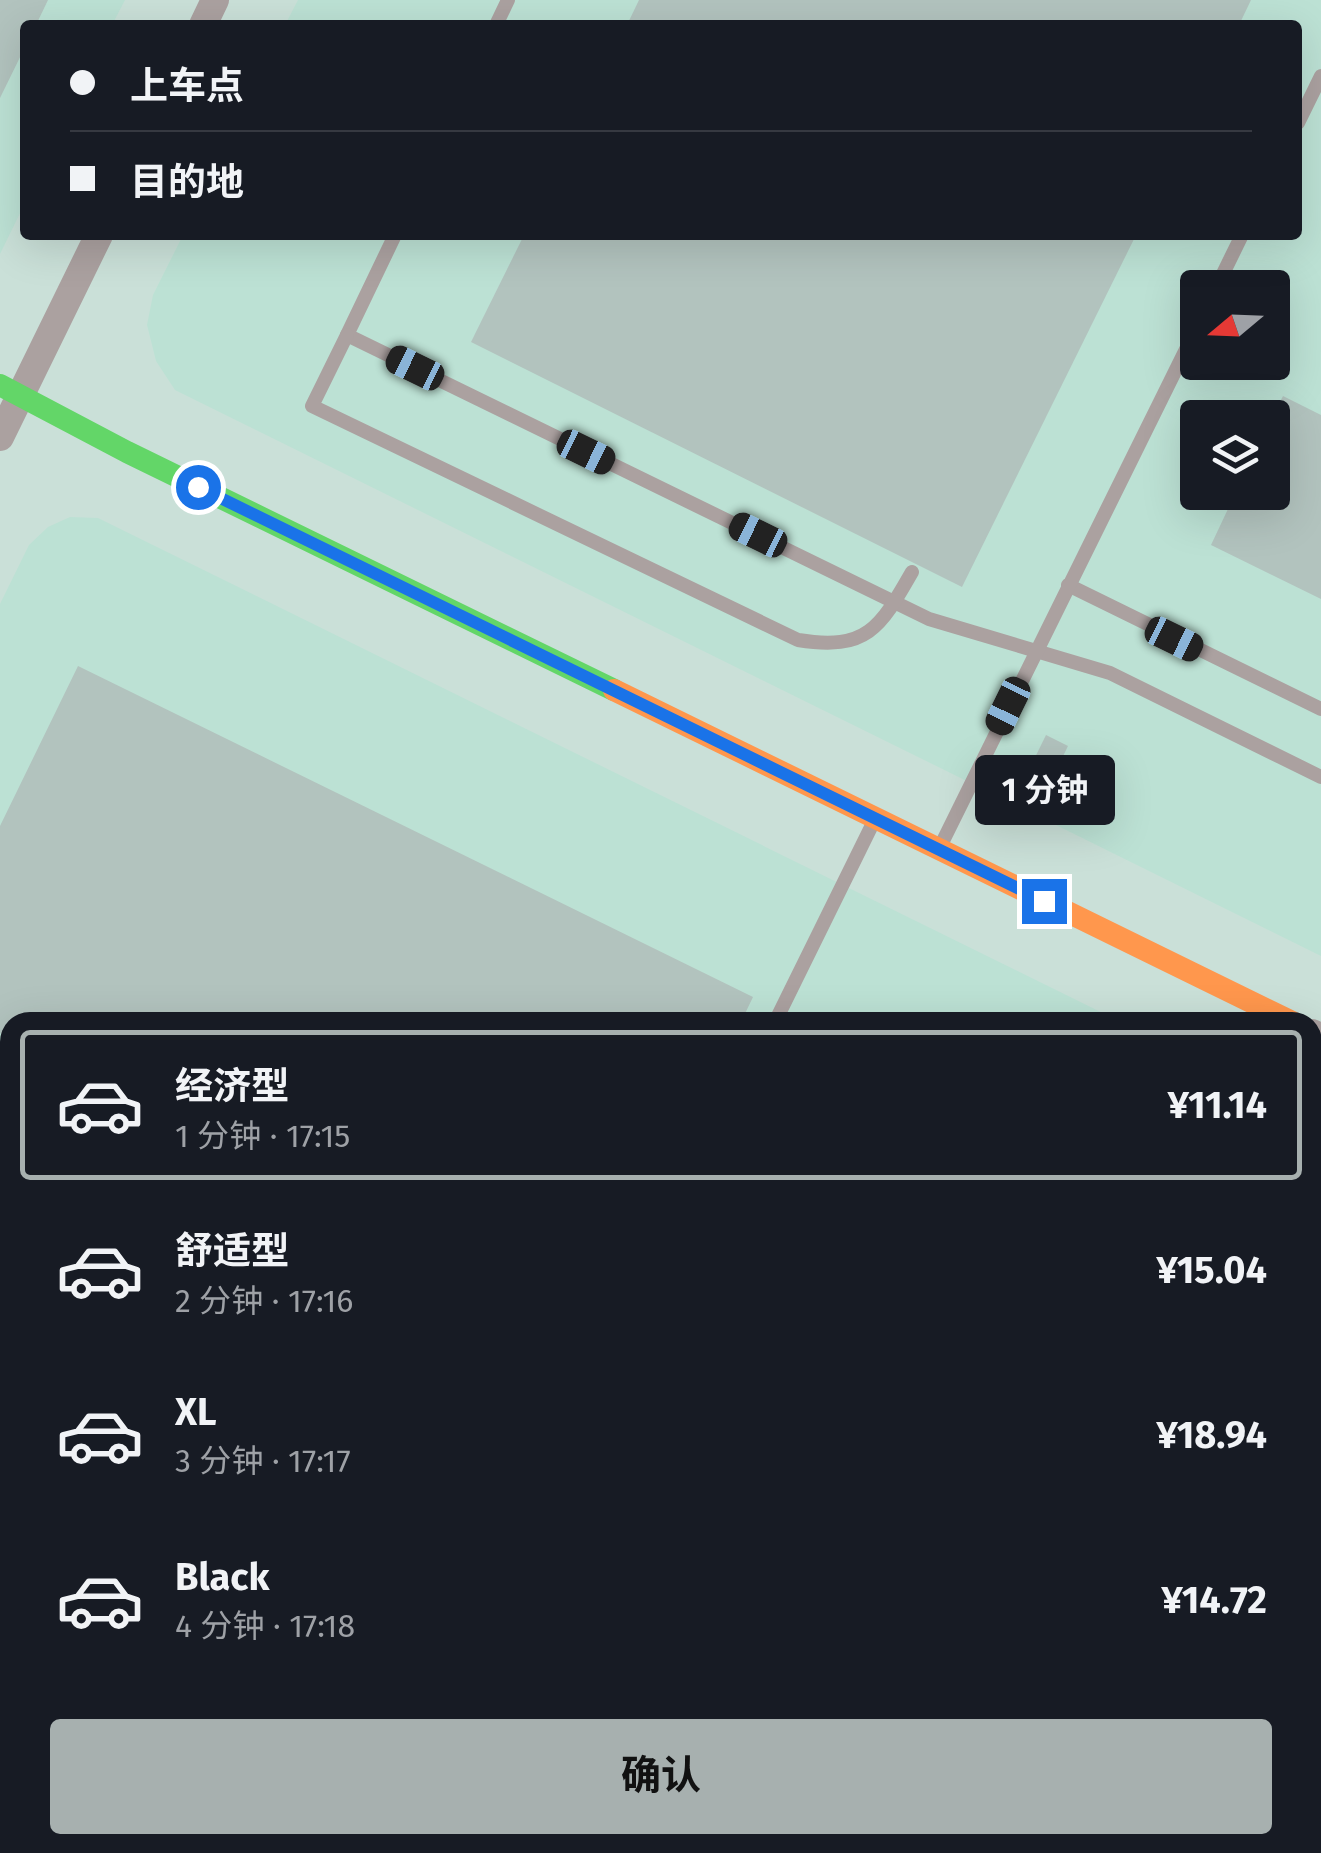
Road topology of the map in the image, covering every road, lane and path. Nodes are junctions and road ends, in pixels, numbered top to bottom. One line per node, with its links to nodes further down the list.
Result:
1 (1321, 76): 2 (lane)
2 (1302, 115)
3 (96, 240): 9 (street)
4 (393, 240): 7 (lane)
5 (1240, 240): 6 (lane)
6 (1225, 270)
7 (347, 334): 11 (lane); 13 (lane)
8 (1180, 360): 12 (lane)
9 (10, 390): 10 (street); 16 (street)
10 (0, 437)
11 (912, 572)
12 (1068, 586): 13 (lane); 14 (lane)
13 (1035, 652): 15 (lane); 17 (lane)
14 (1321, 709)
15 (1321, 778)
16 (875, 818): 17 (street); 18 (lane)
17 (938, 849): 19 (street)
18 (780, 1012)
19 (1272, 1012)

